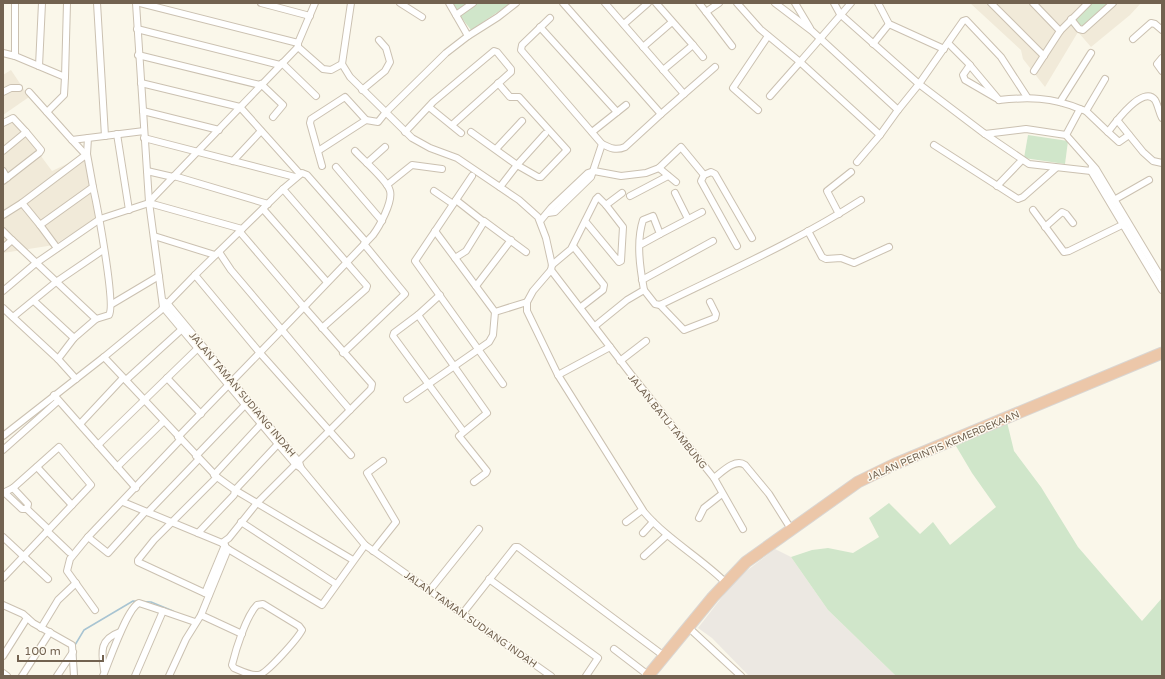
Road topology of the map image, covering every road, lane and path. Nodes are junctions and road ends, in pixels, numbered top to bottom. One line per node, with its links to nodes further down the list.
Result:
1 (15, 3): 60 (street)
2 (42, 3): 68 (street)
3 (67, 3): 73 (street)
4 (97, 3): 122 (street)
5 (136, 3): 41 (street)
6 (140, 3): 52 (street)
7 (261, 3): 33 (street)
8 (315, 3): 33 (street)
9 (351, 3): 66 (street)
10 (448, 3): 32 (street)
11 (473, 3): 32 (street)
12 (516, 3): 45 (street)
13 (562, 3): 99 (street)
14 (606, 3): 38 (street)
15 (648, 3): 38 (street)
16 (656, 3): 37 (street)
17 (699, 3): 30 (street)
18 (719, 3): 30 (street)
19 (737, 3): 46 (street)
20 (775, 3): 43 (street)
21 (795, 3): 43 (street)
22 (834, 3): 31 (street)
23 (851, 3): 31 (street)
24 (878, 3): 39 (street)
25 (992, 3): 61 (street)
26 (1033, 3): 44 (street)
27 (1113, 3): 36 (street)
28 (404, 4): 34 (street)
29 (1083, 4): 36 (street)
30 (706, 12): 54 (street)
31 (840, 14): 47 (street); 51 (street)
32 (456, 15): 45 (street)
33 (310, 16): 52 (street)
34 (422, 17)
35 (550, 18): 40 (street)
36 (1071, 19): 44 (street)
37 (672, 22): 53 (street); 55 (street)
38 (624, 24): 55 (street)
39 (888, 24): 51 (street); 56 (street)
40 (540, 27): 98 (street); 113 (street)
41 (137, 29): 59 (street); 65 (street)
42 (1162, 30): 48 (street)
43 (812, 31): 47 (street)
44 (1060, 31): 61 (street)
45 (468, 36): 97 (street)
46 (768, 36): 64 (street); 92 (street)
47 (819, 38): 64 (street); 93 (street)
48 (1133, 39)
49 (379, 40): 80 (street)
50 (948, 43): 56 (street); 67 (street); 86 (street)
51 (873, 44): 77 (street)
52 (298, 45): 65 (street); 66 (street)
53 (693, 45): 62 (street); 70 (street)
54 (732, 46)
55 (643, 47): 70 (street)
56 (944, 49): 77 (street)
57 (3, 53): 60 (street)
58 (1092, 53): 88 (street)
59 (138, 55): 75 (street); 78 (street)
60 (15, 56): 68 (street)
61 (1044, 56): 71 (street)
62 (703, 57)
63 (1162, 58): 72 (street)
64 (800, 62): 85 (street); 119 (street)
65 (281, 64): 78 (street); 84 (street)
66 (342, 64): 80 (street)
67 (970, 65): 87 (street); 87 (street)
68 (39, 66): 73 (street)
69 (715, 67): 83 (street)
70 (663, 70): 83 (street)
71 (1034, 71)
72 (1162, 71)
73 (66, 77): 96 (street)
74 (1105, 79): 94 (street)
75 (141, 83): 90 (street); 95 (street)
76 (498, 83): 91 (street); 106 (street); 140 (street)
77 (919, 84): 93 (street); 118 (street)
78 (261, 85): 90 (street); 100 (street)
79 (19, 88): 81 (street)
80 (362, 90): 97 (street)
81 (3, 92)
82 (29, 92): 96 (street)
83 (684, 94): 99 (street)
84 (316, 96)
85 (770, 96)
86 (1027, 97): 87 (street); 88 (street)
87 (999, 100)
88 (1060, 102): 94 (street)
89 (626, 105): 98 (street)
90 (240, 107): 107 (street); 109 (street)
91 (429, 107): 106 (street); 111 (street)
92 (758, 110)
93 (898, 110): 119 (street)
94 (1083, 110): 114 (street); 120 (street)
95 (143, 111): 107 (street); 108 (street)
96 (47, 112): 125 (street)
97 (386, 112): 102 (street); 111 (street)
98 (617, 112): 113 (street)
99 (661, 114): 126 (street)
100 (273, 117)
101 (1162, 118): 103 (street)
102 (366, 120): 132 (street); 132 (street)
103 (1117, 120): 114 (street); 121 (street)
104 (522, 121): 129 (street)
105 (3, 123): 110 (street)
106 (452, 125): 115 (street)
107 (219, 130): 131 (street)
108 (144, 131): 116 (street); 124 (street)
109 (261, 131): 136 (street); 152 (street)
110 (26, 132): 130 (street); 156 (street)
111 (405, 132): 162 (street)
112 (471, 132): 129 (street)
113 (592, 132): 126 (street)
114 (1108, 132): 121 (street)
115 (461, 133)
116 (117, 134): 122 (street); 176 (street)
117 (545, 134): 140 (street)
118 (985, 134): 120 (street); 135 (street)
119 (880, 135): 137 (street)
120 (1066, 135): 146 (street)
121 (1129, 135): 139 (street)
122 (105, 136): 123 (street)
123 (88, 138): 125 (street); 134 (street)
124 (144, 138): 131 (street); 148 (street)
125 (72, 140): 134 (street)
126 (602, 144): 149 (street)
127 (934, 145): 160 (street)
128 (385, 148): 138 (street)
129 (496, 149): 140 (street)
130 (3, 151)
131 (197, 151): 136 (street); 155 (street)
132 (318, 151): 141 (street)
133 (355, 151): 138 (street)
134 (87, 155): 161 (street); 172 (street)
135 (1022, 160): 144 (street); 160 (street)
136 (233, 161): 152 (street)
137 (857, 162)
138 (367, 163): 159 (street)
139 (1162, 163)
140 (517, 165): 162 (street)
141 (322, 166)
142 (336, 166): 185 (street)
143 (659, 168): 149 (street); 151 (street); 154 (street)
144 (1056, 168): 146 (street); 160 (street)
145 (442, 169): 159 (street)
146 (1093, 169): 169 (street); 183 (street)
147 (3, 171): 156 (street)
148 (147, 171): 155 (street); 170 (street)
149 (594, 171): 184 (street)
150 (851, 172): 179 (street)
151 (704, 175): 197 (street); 204 (street)
152 (297, 176): 163 (street); 201 (street)
153 (472, 176): 171 (street)
154 (668, 176): 158 (street); 167 (street)
155 (173, 177): 170 (street); 173 (street)
156 (5, 180)
157 (1149, 180): 169 (street)
158 (676, 182)
159 (387, 185): 185 (street)
160 (998, 186)
161 (93, 187): 181 (street); 189 (street)
162 (500, 187): 184 (street)
163 (283, 189): 173 (street); 213 (street)
164 (434, 190): 171 (street)
165 (622, 193): 174 (street)
166 (675, 193): 182 (street)
167 (630, 196)
168 (861, 200): 179 (street)
169 (1114, 200): 183 (street)
170 (149, 202): 176 (street); 191 (street); 196 (street)
171 (454, 202): 186 (street); 193 (street)
172 (22, 203): 180 (street); 189 (street)
173 (268, 204): 175 (street)
174 (606, 205): 187 (street); 187 (street)
175 (263, 209): 191 (street); 221 (street)
176 (129, 210): 181 (street)
177 (1033, 210): 190 (street)
178 (702, 212): 182 (street)
179 (839, 214): 194 (street)
180 (3, 215)
181 (100, 219): 207 (street); 209 (street)
182 (688, 219): 195 (street)
183 (1123, 219): 190 (street); 205 (street)
184 (541, 220): 215 (street)
185 (382, 221): 201 (street)
186 (484, 221): 199 (street); 212 (street)
187 (585, 221): 203 (street)
188 (1073, 224): 190 (street)
189 (40, 225): 207 (street)
190 (1045, 226)
191 (241, 230): 211 (street); 233 (street)
192 (3, 231): 198 (street)
193 (435, 231): 212 (street); 226 (street)
194 (808, 231): 208 (street); 232 (street)
195 (660, 234): 202 (street); 202 (street)
196 (154, 236): 211 (street); 217 (street)
197 (752, 238)
198 (12, 240): 206 (street); 214 (street)
199 (511, 240): 210 (street); 222 (street)
200 (713, 241): 219 (street)
201 (365, 243): 213 (street); 250 (street)
202 (640, 245): 219 (street)
203 (573, 246): 215 (street); 234 (street)
204 (737, 246)
205 (1140, 247): 218 (street); 224 (street)
206 (3, 248)
207 (57, 248): 214 (street)
208 (889, 248)
209 (103, 250): 220 (street); 230 (street)
210 (526, 252)
211 (217, 254): 216 (street); 242 (street)
212 (455, 258): 222 (street)
213 (346, 262): 221 (street); 241 (street)
214 (36, 263): 220 (street); 225 (street)
215 (552, 268): 228 (street); 234 (street, JALAN BATU TAMBUNG)
216 (195, 275): 231 (street); 249 (street)
217 (159, 276): 230 (street); 231 (street)
218 (1162, 279)
219 (642, 280): 223 (street)
220 (56, 282): 227 (street); 239 (street)
221 (327, 282): 233 (street)
222 (476, 286): 236 (street)
223 (644, 290): 232 (street); 240 (street)
224 (1162, 290)
225 (3, 291)
226 (440, 295): 237 (street); 248 (street)
227 (34, 300): 238 (street); 244 (street)
228 (527, 302): 236 (street); 256 (street)
229 (710, 302): 232 (street)
230 (112, 304): 239 (street)
231 (164, 304): 243 (street); 252 (street); 260 (street, JALAN TAMAN SUDIANG INDAH)
232 (660, 304)
233 (304, 307): 241 (street); 242 (street)
234 (580, 307): 240 (street, JALAN BATU TAMBUNG)
235 (3, 308): 238 (street)
236 (494, 312): 248 (street)
237 (418, 315): 255 (street); 262 (street)
238 (13, 318): 253 (street)
239 (96, 319): 244 (street)
240 (595, 326): 246 (street, JALAN BATU TAMBUNG)
241 (322, 328): 250 (street)
242 (282, 329): 249 (street); 268 (street)
243 (181, 330): 247 (street); 259 (street)
244 (74, 338): 253 (street)
245 (646, 341): 254 (street)
246 (610, 347): 254 (street, JALAN BATU TAMBUNG); 256 (street)
247 (197, 349): 257 (street); 260 (street)
248 (479, 349): 255 (street); 261 (street)
249 (260, 352): 260 (street); 273 (street)
250 (343, 353): 268 (street)
251 (1162, 353): 308 (highway, JALAN PERINTIS KEMERDEKAAN)
252 (104, 357): 258 (street); 259 (street)
253 (58, 359): 258 (street)
254 (620, 361): 287 (street, JALAN BATU TAMBUNG)
255 (454, 367): 262 (street); 274 (street)
256 (558, 376): 298 (street)
257 (167, 378): 265 (street); 269 (street)
258 (76, 379): 263 (street)
259 (124, 379): 265 (street); 271 (street)
260 (230, 383): 267 (street); 269 (street); 283 (street, JALAN TAMAN SUDIANG INDAH)
261 (503, 384)
262 (430, 385): 264 (street); 274 (street)
263 (54, 395): 266 (street); 275 (street)
264 (407, 399)
265 (144, 400): 270 (street); 278 (street)
266 (58, 401): 271 (street); 279 (street)
267 (245, 405): 272 (street); 281 (street)
268 (350, 410): 273 (street)
269 (201, 414): 276 (street)
270 (163, 422): 276 (street); 285 (street)
271 (80, 424): 278 (street)
272 (261, 424): 277 (street); 286 (street)
273 (329, 431): 280 (street); 283 (street)
274 (463, 431): 288 (street)
275 (3, 436)
276 (179, 438): 281 (street); 290 (street)
277 (278, 444): 283 (street); 291 (street)
278 (98, 445): 285 (street)
279 (3, 450)
280 (351, 455)
281 (198, 457): 286 (street); 299 (street)
282 (383, 462): 317 (street)
283 (299, 465): 295 (street); 314 (street, JALAN TAMAN SUDIANG INDAH)
284 (37, 467): 289 (street); 296 (street); 296 (street)
285 (117, 467): 290 (street)
286 (216, 476): 291 (street); 304 (street)
287 (714, 478): 293 (street); 308 (street, JALAN BATU TAMBUNG)
288 (474, 482)
289 (13, 488): 292 (street); 297 (street)
290 (136, 488): 294 (street)
291 (235, 490): 295 (street); 309 (street)
292 (4, 493): 297 (street)
293 (722, 494): 300 (street); 305 (street)
294 (123, 502): 299 (street); 313 (street)
295 (257, 503): 301 (street); 320 (street)
296 (72, 505): 306 (street)
297 (27, 509): 306 (street)
298 (642, 510): 302 (street); 303 (street)
299 (147, 512): 304 (street); 313 (street)
300 (699, 518)
301 (241, 522): 315 (street); 326 (street)
302 (626, 522)
303 (653, 522): 310 (street); 311 (street)
304 (172, 523): 309 (street); 328 (street)
305 (743, 529)
306 (48, 530): 316 (street); 318 (street)
307 (480, 530): 327 (street)
308 (790, 530): 325 (highway, JALAN PERINTIS KEMERDEKAAN)
309 (198, 533): 315 (street)
310 (643, 533)
311 (668, 535): 319 (street); 325 (street)
312 (3, 537): 318 (street)
313 (88, 537): 324 (street)
314 (365, 545): 317 (street, JALAN TAMAN SUDIANG INDAH); 320 (street)
315 (225, 546): 326 (street); 328 (street)
316 (69, 552)
317 (373, 552): 327 (street, JALAN TAMAN SUDIANG INDAH)
318 (23, 556): 321 (street); 322 (street)
319 (644, 556)
320 (353, 560): 326 (street)
321 (3, 578)
322 (48, 579)
323 (488, 579): 332 (street); 344 (street); 354 (street)
324 (76, 582): 330 (street); 337 (street)
325 (726, 583): 336 (highway, JALAN PERINTIS KEMERDEKAAN)
326 (336, 584)
327 (430, 590): 332 (street, JALAN TAMAN SUDIANG INDAH)
328 (207, 594): 333 (street)
329 (3, 605): 334 (street)
330 (95, 610)
331 (163, 611): 335 (street); 339 (street); 351 (street)
332 (463, 613): 353 (street, JALAN TAMAN SUDIANG INDAH)
333 (200, 615): 335 (street); 340 (street)
334 (27, 618): 337 (street); 343 (street)
335 (196, 622): 352 (street)
336 (688, 627): 344 (highway, JALAN PERINTIS KEMERDEKAAN); 356 (street)
337 (41, 628): 338 (street)
338 (50, 632): 342 (street); 348 (street)
339 (120, 632): 346 (street); 346 (street)
340 (242, 634): 340 (street)
341 (614, 649): 355 (street)
342 (73, 652): 349 (street); 350 (street)
343 (3, 656)
344 (664, 656): 355 (highway, JALAN PERINTIS KEMERDEKAAN)
345 (3, 674): 347 (street)
346 (104, 674)
347 (7, 676)
348 (22, 676)
349 (58, 676)
350 (74, 676)
351 (135, 676)
352 (169, 676)
353 (551, 676)
354 (586, 676)
355 (648, 676)
356 (741, 676)

